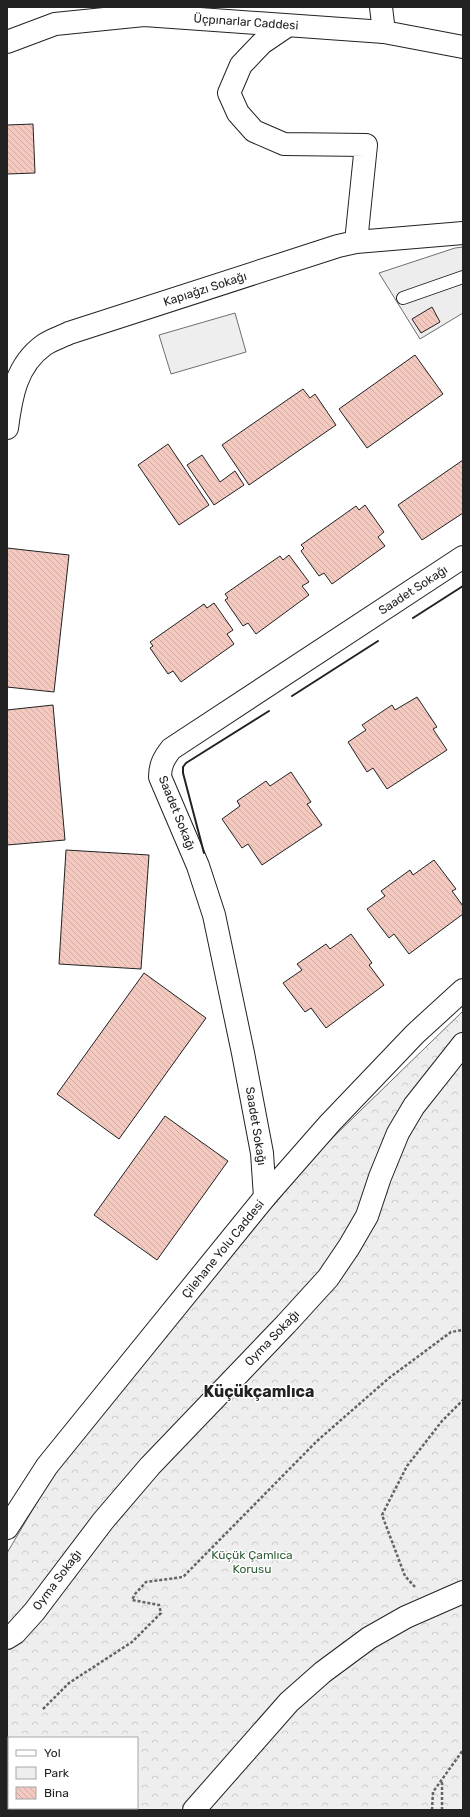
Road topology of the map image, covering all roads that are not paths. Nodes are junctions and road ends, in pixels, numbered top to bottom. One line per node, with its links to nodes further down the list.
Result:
1 (381, 7): 3 (street)
2 (287, 26): 3 (street, Üçpınarlar Caddesi); 4 (street, Üçpınarlar Caddesi); 7 (street)
3 (384, 32): 5 (street, Üçpınarlar Caddesi)
4 (7, 42)
5 (463, 47)
6 (463, 233): 7 (street, Kapıağzı Sokağı)
7 (356, 242): 10 (street, Kapıağzı Sokağı)
8 (463, 278): 9 (lane)
9 (403, 298)
10 (7, 428)
11 (463, 557): 14 (street, Saadet Sokağı)
12 (463, 990): 14 (street, Çilehane Yolu Caddesi)
13 (463, 1044): 17 (street, Oyma Sokağı)
14 (265, 1197): 15 (street, Çilehane Yolu Caddesi)
15 (7, 1528)
16 (463, 1592): 18 (street)
17 (7, 1638)
18 (194, 1810)

